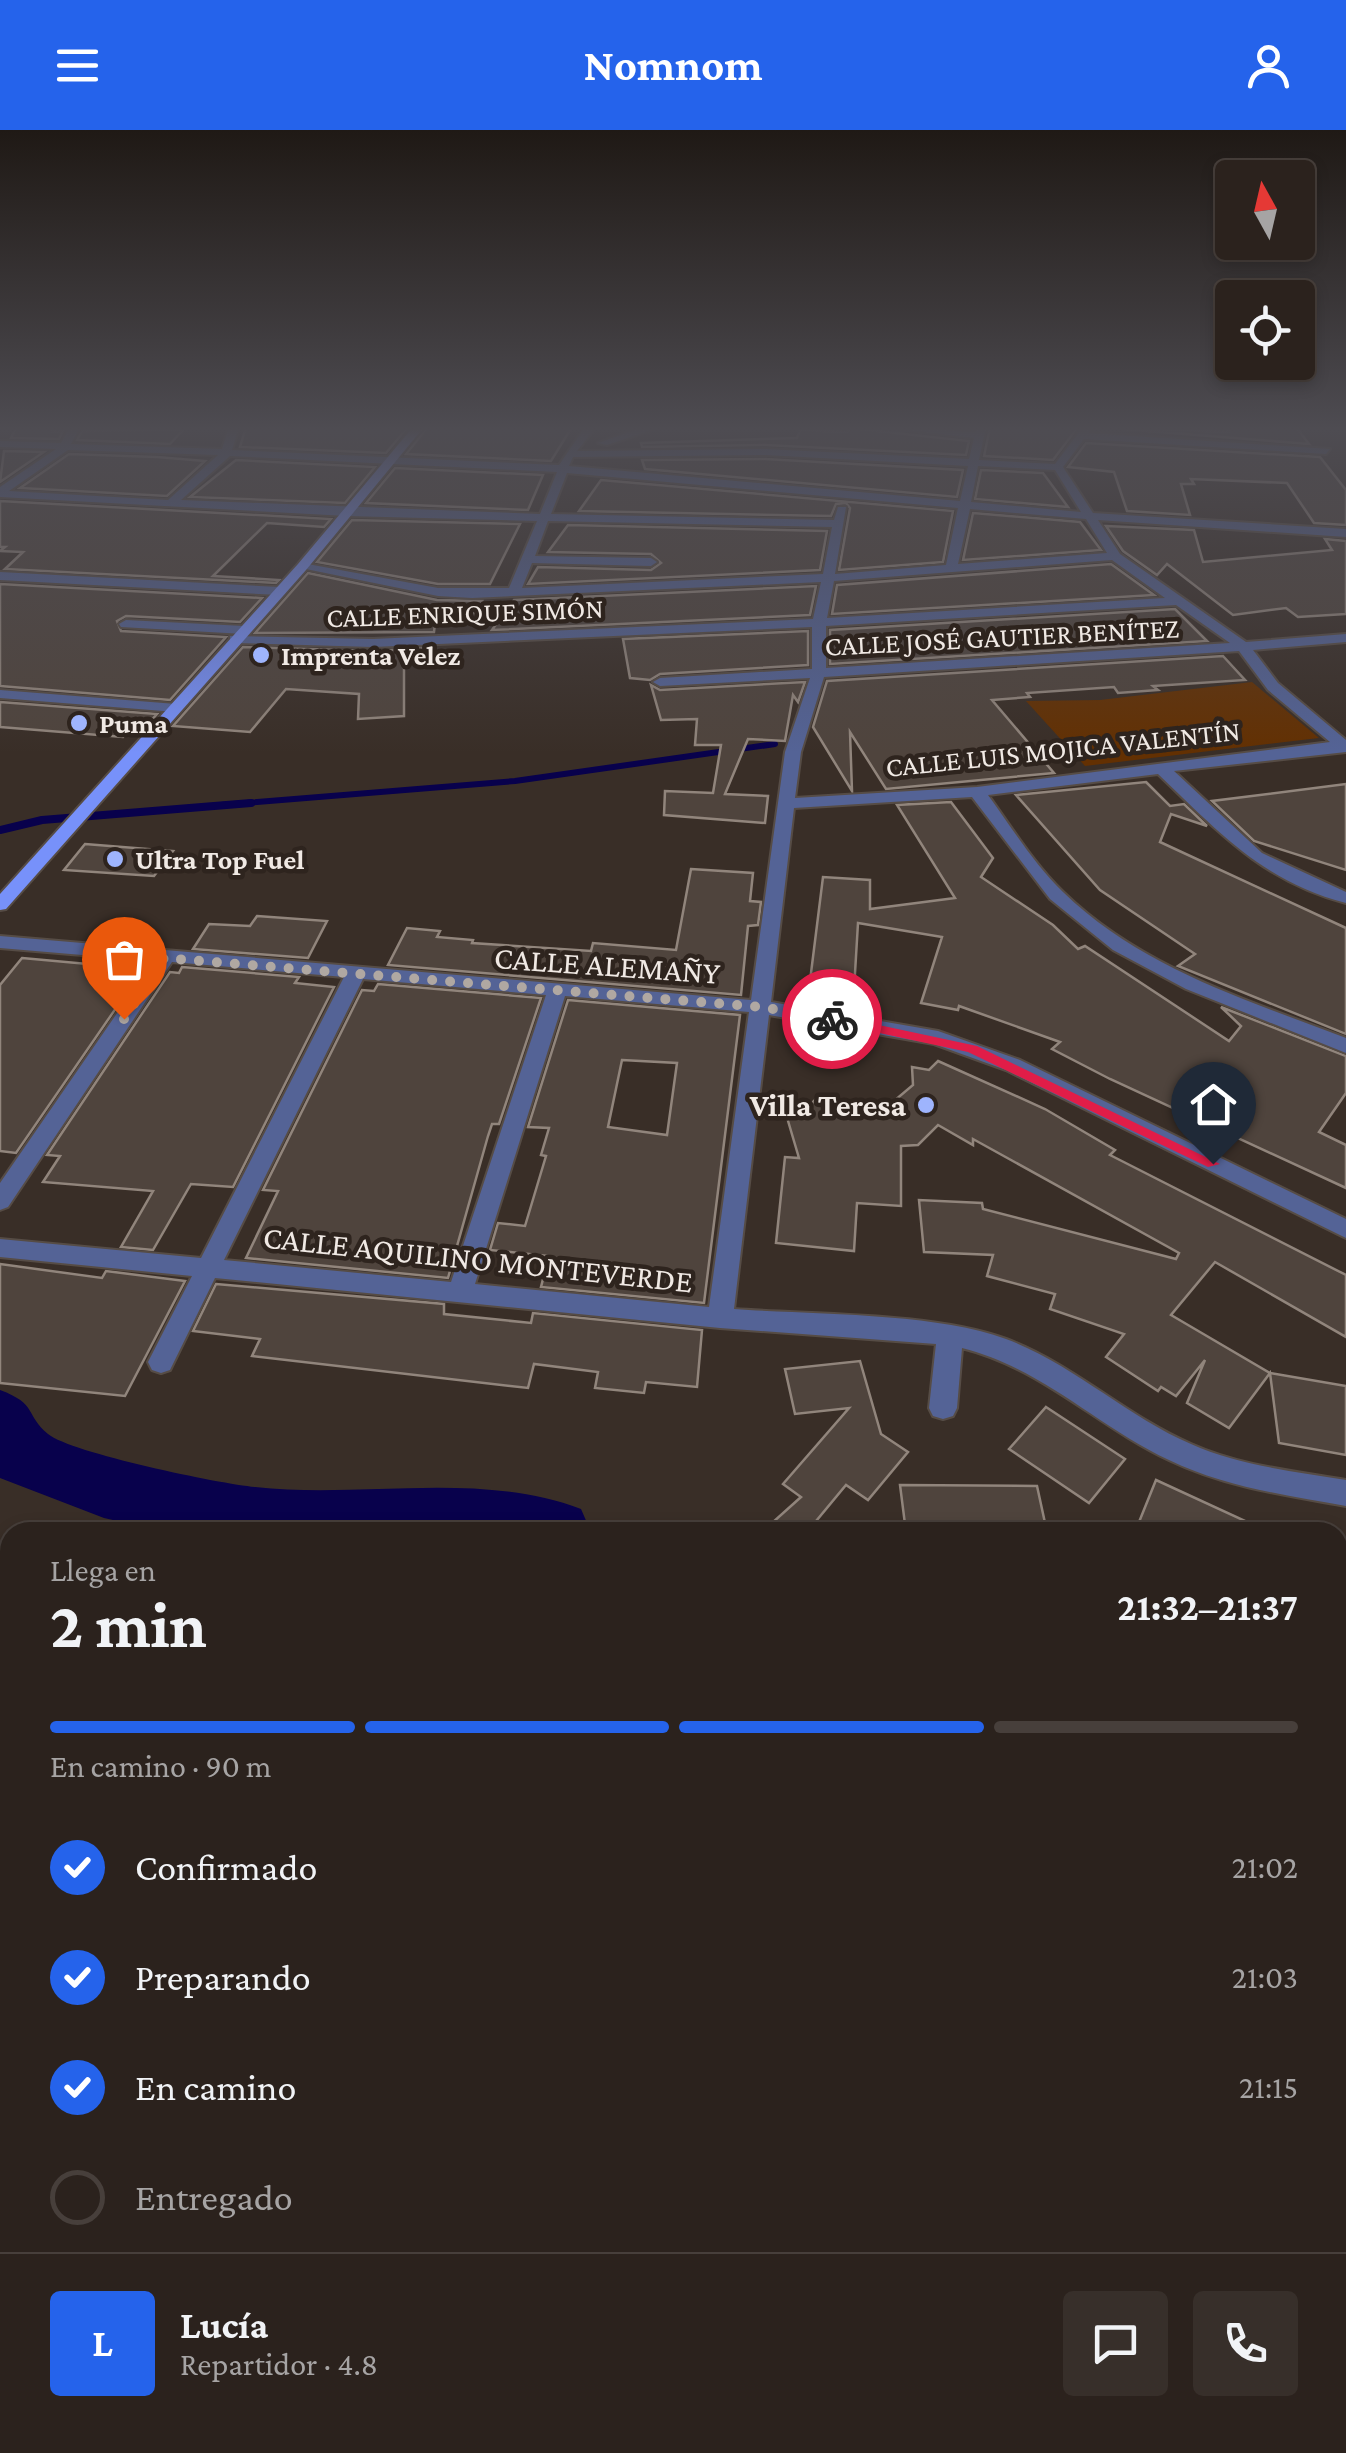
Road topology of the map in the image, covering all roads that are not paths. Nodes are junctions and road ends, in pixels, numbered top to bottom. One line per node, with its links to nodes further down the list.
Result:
1 (328, 535): 9 (main road)
2 (536, 535): 7 (street)
3 (836, 535): 12 (street)
4 (957, 535): 10 (street)
5 (1101, 535): 6 (street)
6 (1115, 556): 10 (street); 15 (street)
7 (526, 559): 8 (street); 14 (street)
8 (651, 562)
9 (302, 567): 13 (main road); 14 (street)
10 (951, 570): 12 (street)
11 (0, 576): 13 (street)
12 (827, 578): 14 (street); 16 (street)
13 (279, 591): 18 (main road)
14 (514, 593)
15 (1176, 602): 16 (street, CALLE ENRIQUE SIMÓN); 20 (street)
16 (820, 623): 18 (street, CALLE ENRIQUE SIMÓN); 21 (street)
17 (126, 624): 18 (street, CALLE ENRIQUE SIMÓN)
18 (239, 635): 24 (main road)
19 (1346, 638): 20 (street, CALLE JOSÉ GAUTIER BENÍTEZ)
20 (1245, 648): 21 (street, CALLE JOSÉ GAUTIER BENÍTEZ); 25 (street)
21 (820, 671): 22 (street, CALLE JOSÉ GAUTIER BENÍTEZ); 28 (street)
22 (660, 682)
23 (0, 694): 24 (street)
24 (176, 708): 30 (main road)
25 (1344, 746): 26 (street, CALLE LUIS MOJICA VALENTÍN)
26 (1161, 768): 27 (street, CALLE LUIS MOJICA VALENTÍN); 29 (street)
27 (977, 792): 28 (street, CALLE LUIS MOJICA VALENTÍN); 36 (street)
28 (788, 803): 35 (street)
29 (1346, 898)
30 (0, 904)
31 (0, 942): 32 (street, CALLE ALEMAÑY)
32 (164, 958): 33 (street, CALLE ALEMAÑY); 37 (street)
33 (355, 975): 34 (street, CALLE ALEMAÑY); 40 (street)
34 (557, 991): 35 (street, CALLE ALEMAÑY); 41 (street)
35 (761, 1007): 38 (street, CALLE ALEMAÑY); 42 (street)
36 (1346, 1046)
37 (0, 1202)
38 (1346, 1229)
39 (0, 1248): 40 (street, CALLE AQUILINO MONTEVERDE)
40 (208, 1268): 41 (street, CALLE AQUILINO MONTEVERDE); 44 (street)
41 (460, 1293): 42 (street, CALLE AQUILINO MONTEVERDE)
42 (720, 1318): 43 (street, CALLE AQUILINO MONTEVERDE)
43 (950, 1335): 45 (street); 46 (street, CALLE AQUILINO MONTEVERDE)
44 (160, 1362)
45 (943, 1408)
46 (1346, 1493)

